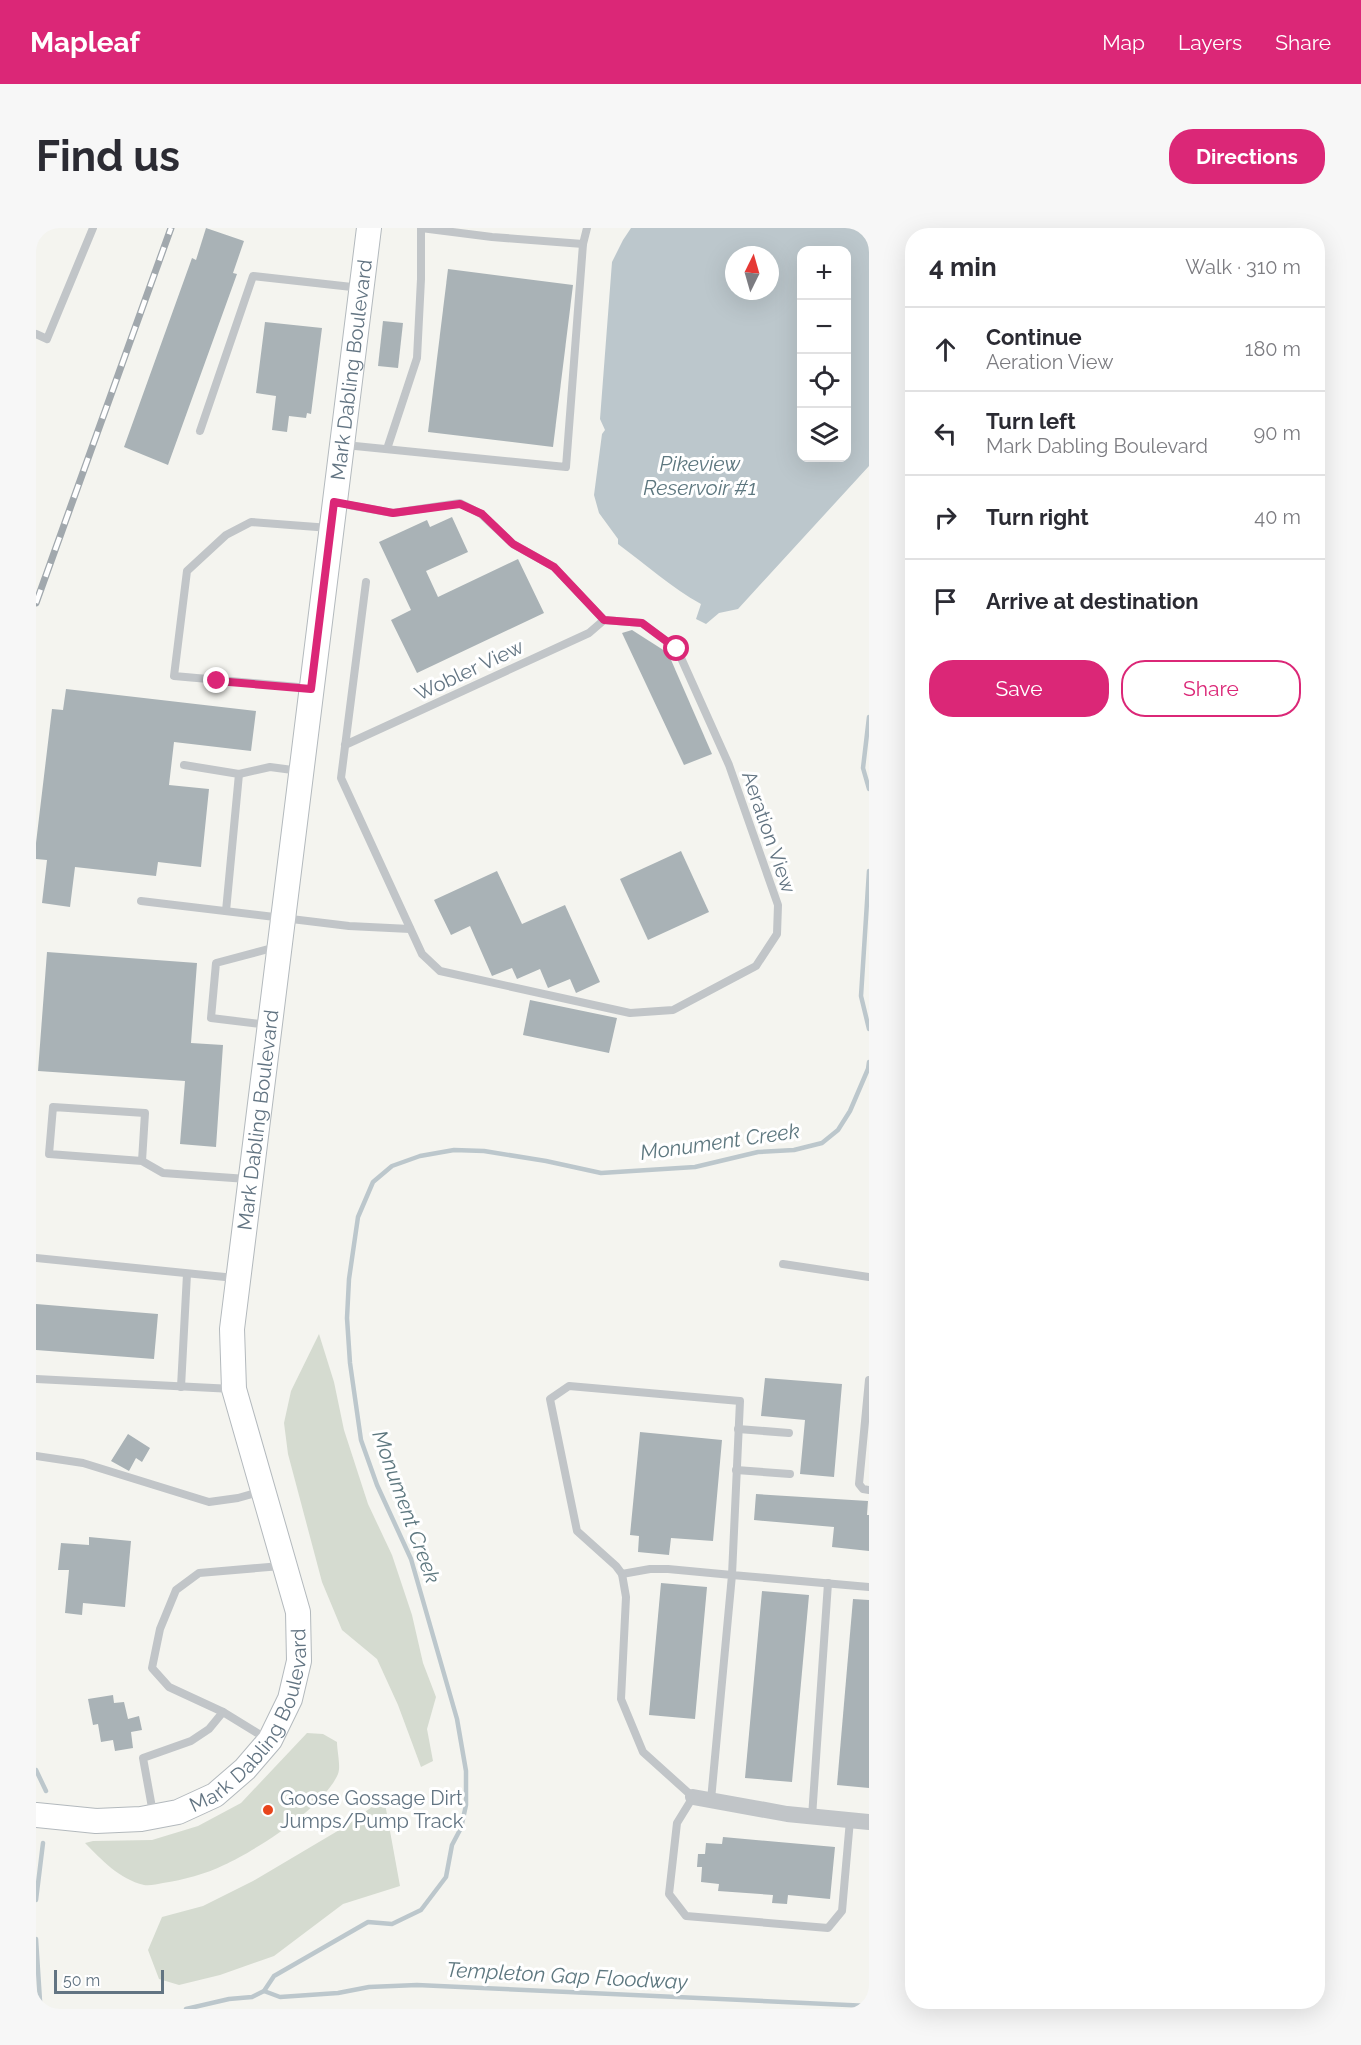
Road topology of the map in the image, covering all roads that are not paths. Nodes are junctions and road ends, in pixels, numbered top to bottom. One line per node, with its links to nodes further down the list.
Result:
1 (93, 228): 7 (lane)
2 (369, 228): 6 (street, Mark Dabling Boulevard)
3 (421, 228): 5 (lane); 10 (lane)
4 (587, 228): 5 (lane)
5 (583, 244): 10 (lane)
6 (361, 288): 8 (lane); 9 (street, Mark Dabling Boulevard)
7 (36, 334)
8 (200, 431)
9 (341, 445): 10 (lane); 11 (street, Mark Dabling Boulevard)
10 (387, 449)
11 (334, 502): 12 (street, Mark Dabling Boulevard); 14 (lane)
12 (331, 528): 15 (street, Mark Dabling Boulevard); 15 (lane)
13 (366, 582): 16 (lane, Aeration View)
14 (604, 620): 16 (lane, Wobler View); 23 (lane, Aeration View)
15 (311, 689): 18 (street, Mark Dabling Boulevard)
16 (345, 745): 23 (lane, Aeration View)
17 (184, 765): 19 (lane)
18 (301, 772): 19 (lane); 22 (street, Mark Dabling Boulevard)
19 (238, 774): 21 (lane)
20 (141, 901): 21 (lane)
21 (226, 911): 22 (lane)
22 (283, 918): 23 (lane); 24 (street, Mark Dabling Boulevard)
23 (410, 929)
24 (279, 946): 25 (street, Mark Dabling Boulevard); 25 (lane)
25 (270, 1025): 27 (street, Mark Dabling Boulevard)
26 (142, 1161): 26 (lane); 27 (lane)
27 (251, 1179): 32 (street, Mark Dabling Boulevard)
28 (36, 1258): 30 (lane)
29 (783, 1264): 31 (lane)
30 (187, 1274): 32 (lane); 35 (lane)
31 (869, 1277)
32 (239, 1278): 36 (street, Mark Dabling Boulevard)
33 (36, 1379): 35 (lane)
34 (869, 1380): 42 (lane)
35 (181, 1387): 36 (lane)
36 (234, 1389): 43 (street, Mark Dabling Boulevard)
37 (738, 1429): 38 (lane); 40 (lane); 45 (lane)
38 (789, 1433)
39 (36, 1456): 43 (lane)
40 (736, 1470): 41 (lane); 46 (lane)
41 (789, 1474)
42 (869, 1490)
43 (263, 1491): 44 (street, Mark Dabling Boulevard)
44 (285, 1565): 49 (lane); 50 (street, Mark Dabling Boulevard)
45 (621, 1574): 46 (lane); 51 (lane)
46 (732, 1575): 47 (lane); 52 (lane)
47 (828, 1583): 48 (lane); 54 (lane)
48 (869, 1587)
49 (223, 1712): 50 (lane); 55 (lane)
50 (270, 1740): 55 (street, Mark Dabling Boulevard)
51 (693, 1797): 52 (street); 56 (lane)
52 (711, 1800): 54 (street)
53 (36, 1815): 55 (street, Mark Dabling Boulevard)
54 (812, 1816): 56 (street)
55 (154, 1817)
56 (850, 1820): 57 (street)
57 (869, 1822)

